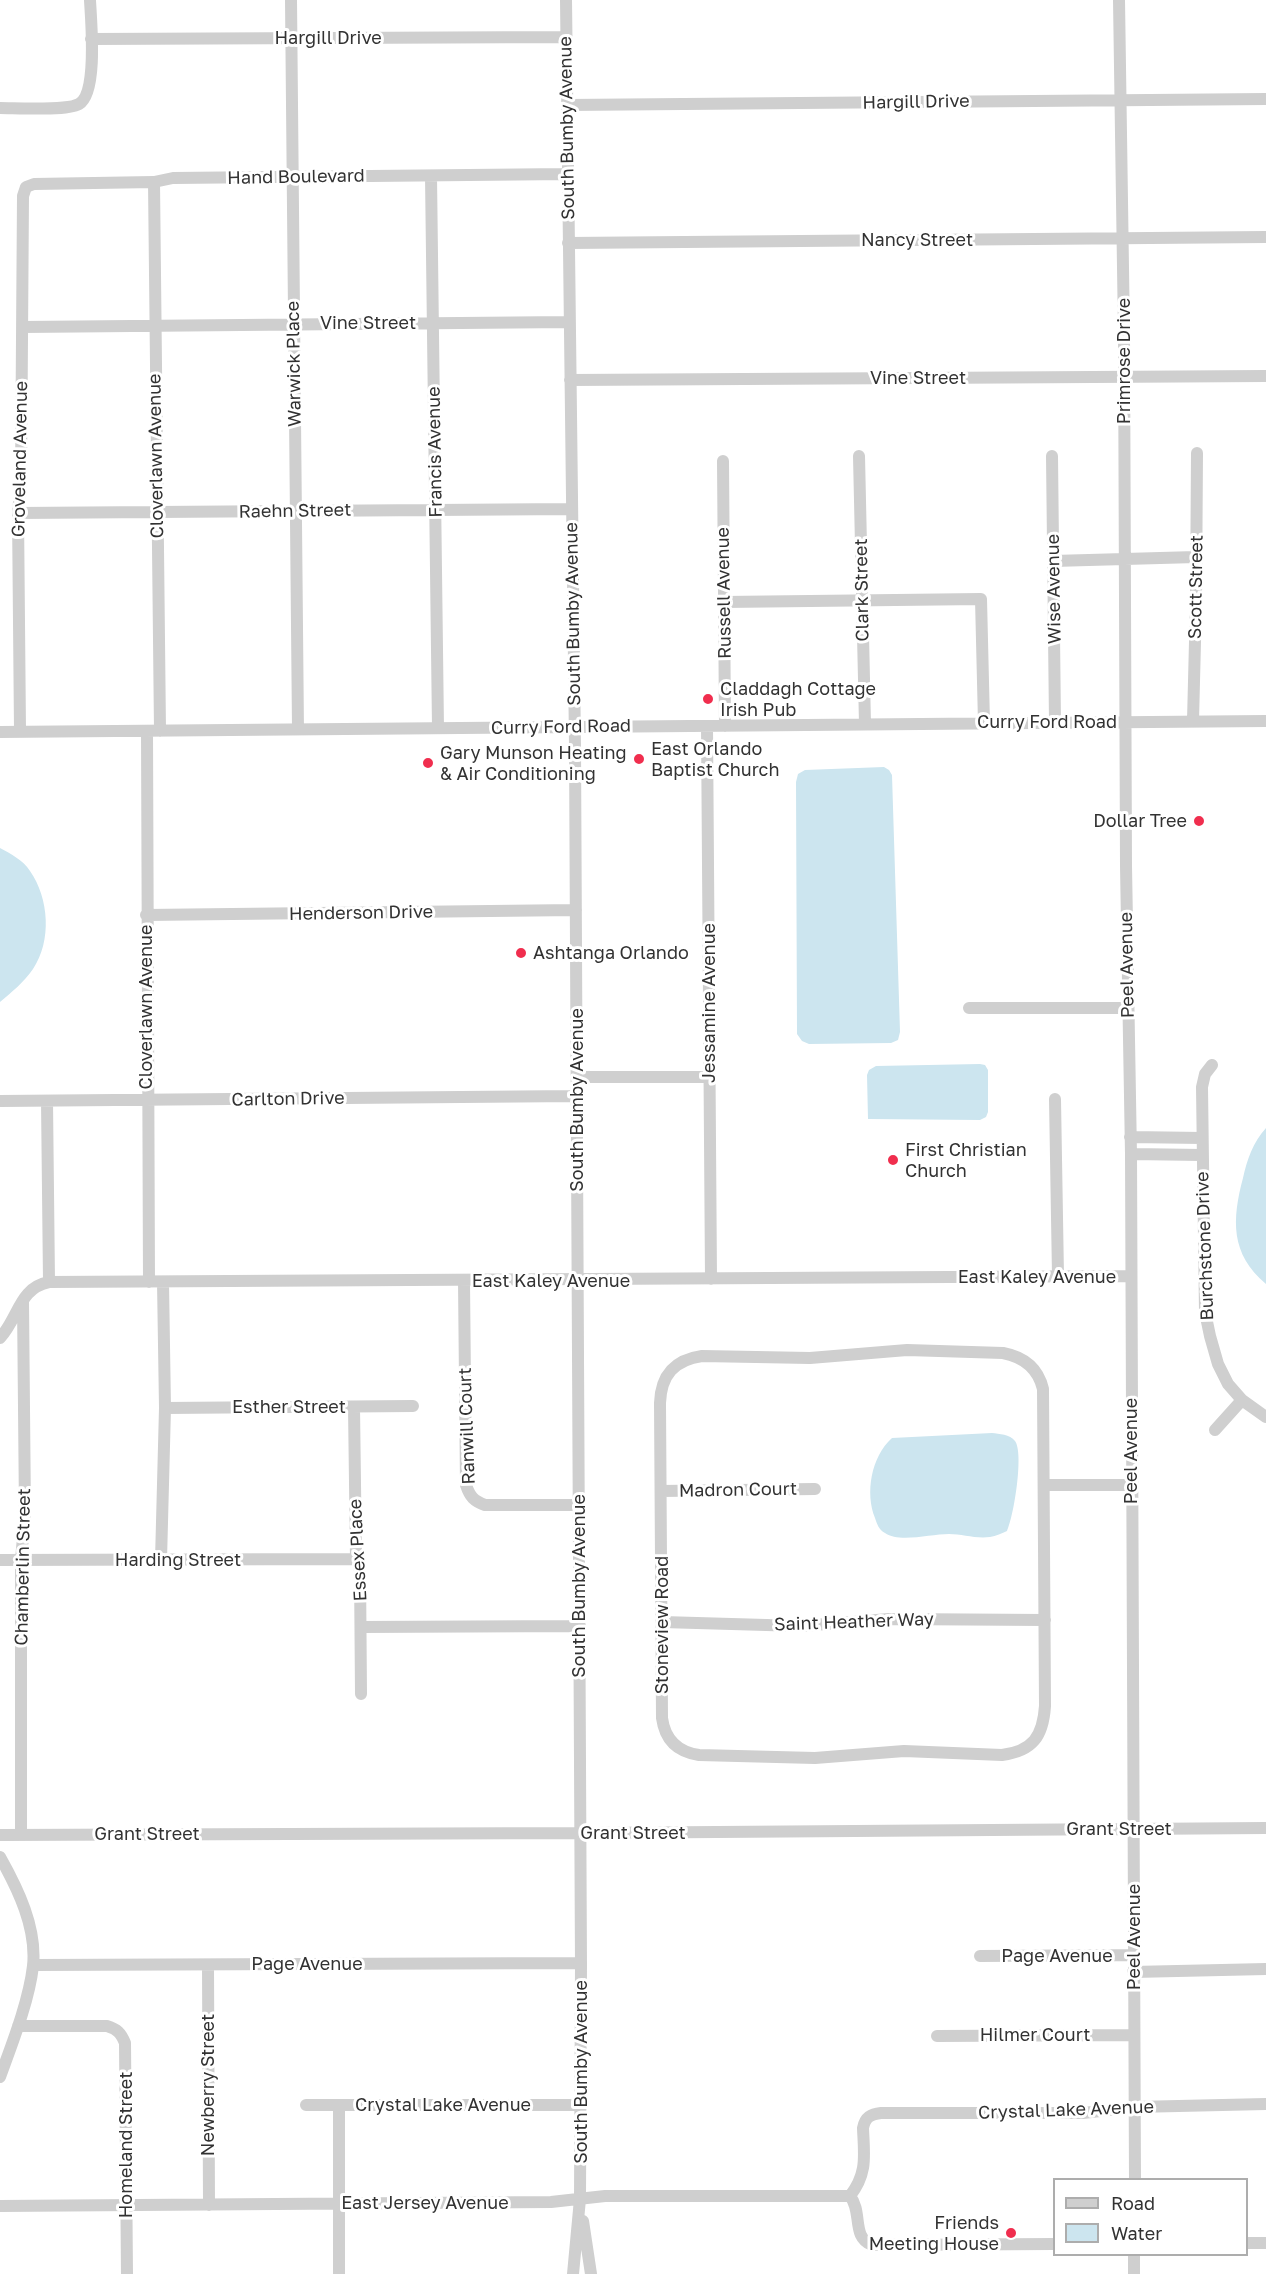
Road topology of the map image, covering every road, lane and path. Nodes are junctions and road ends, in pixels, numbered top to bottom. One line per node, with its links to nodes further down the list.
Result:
1 (90, 0): 7 (street)
2 (291, 0): 6 (street, Warwick Place)
3 (566, 0): 5 (street, South Bumby Avenue)
4 (1119, 0): 9 (street, Primrose Drive)
5 (566, 36): 6 (street, Hargill Drive); 10 (street, South Bumby Avenue)
6 (291, 38): 7 (street, Hargill Drive); 14 (street, Warwick Place)
7 (91, 39): 11 (street)
8 (1266, 99): 9 (street, Hargill Drive)
9 (1120, 100): 10 (street, Hargill Drive); 18 (street, Primrose Drive)
10 (567, 105): 12 (street, South Bumby Avenue)
11 (0, 108)
12 (567, 174): 13 (street, Hand Boulevard); 19 (street, South Bumby Avenue)
13 (431, 176): 14 (street, Hand Boulevard); 21 (street, Francis Avenue)
14 (294, 177): 15 (street, Hand Boulevard); 22 (street, Warwick Place)
15 (154, 182): 16 (street, Hand Boulevard); 23 (street, Cloverlawn Avenue)
16 (26, 187): 24 (street, Groveland Avenue)
17 (1266, 237): 18 (street, Nancy Street)
18 (1123, 239): 19 (street, Nancy Street); 26 (street, Primrose Drive)
19 (568, 243): 20 (street, South Bumby Avenue)
20 (569, 322): 21 (street, Vine Street); 27 (street, South Bumby Avenue)
21 (434, 323): 22 (street, Vine Street); 33 (street, Francis Avenue)
22 (293, 324): 23 (street, Vine Street); 34 (street, Warwick Place)
23 (155, 326): 24 (street, Vine Street); 36 (street, Cloverlawn Avenue)
24 (23, 327): 35 (street, Groveland Avenue)
25 (1266, 375): 26 (street, Vine Street)
26 (1125, 377): 27 (street, Vine Street); 38 (street, Primrose Drive)
27 (570, 380): 32 (street, South Bumby Avenue)
28 (1197, 453): 37 (street, Scott Street)
29 (859, 456): 40 (street, Clark Street)
30 (1052, 456): 39 (street, Wise Avenue)
31 (723, 461): 41 (street, Russell Avenue)
32 (572, 509): 33 (street, Raehn Street); 50 (street, South Bumby Avenue)
33 (436, 510): 34 (street, Raehn Street); 51 (street, Francis Avenue)
34 (296, 511): 36 (street, Raehn Street); 52 (street, Warwick Place)
35 (18, 513): 36 (street, Raehn Street); 53 (street, Groveland Avenue)
36 (157, 513): 55 (street, Cloverlawn Avenue)
37 (1196, 557): 38 (street); 42 (street, Scott Street)
38 (1125, 559): 39 (street); 44 (street, Primrose Drive)
39 (1053, 561): 46 (street, Wise Avenue)
40 (862, 601): 41 (street); 45 (street); 47 (street, Clark Street)
41 (724, 602): 49 (street, Russell Avenue)
42 (1192, 721): 43 (street, Curry Ford Road); 44 (street, Curry Ford Road)
43 (1266, 721)
44 (1126, 722): 46 (street, Curry Ford Road); 60 (street, Peel Avenue)
45 (984, 723): 46 (street, Curry Ford Road); 47 (street, Curry Ford Road)
46 (1055, 723)
47 (865, 724): 49 (street, Curry Ford Road)
48 (707, 726): 49 (street, Curry Ford Road); 50 (street, Curry Ford Road); 63 (street, Jessamine Avenue)
49 (725, 726)
50 (575, 727): 51 (street, Curry Ford Road); 57 (street, South Bumby Avenue)
51 (438, 728): 52 (street, Curry Ford Road)
52 (298, 729): 55 (street, Curry Ford Road)
53 (21, 731): 54 (street, Curry Ford Road); 56 (street, Curry Ford Road)
54 (147, 731): 55 (street, Curry Ford Road); 58 (street, Cloverlawn Avenue)
55 (160, 731)
56 (0, 732)
57 (576, 910): 58 (street, Henderson Drive); 62 (street, South Bumby Avenue)
58 (146, 915): 66 (street, Cloverlawn Avenue)
59 (969, 1008): 60 (street)
60 (1127, 1008): 69 (street, Peel Avenue)
61 (1212, 1065): 70 (street, Burchstone Drive)
62 (576, 1077): 63 (street); 64 (street, South Bumby Avenue)
63 (710, 1077): 75 (street, Jessamine Avenue)
64 (576, 1096): 66 (street, Carlton Drive); 77 (street, South Bumby Avenue)
65 (1055, 1099): 73 (street)
66 (147, 1100): 68 (street, Carlton Drive); 79 (street, Cloverlawn Avenue)
67 (0, 1101): 68 (street, Carlton Drive)
68 (47, 1101): 78 (street)
69 (1130, 1137): 70 (street); 71 (street, Peel Avenue)
70 (1202, 1138): 72 (street, Burchstone Drive)
71 (1131, 1155): 72 (street, Burchstone Drive); 74 (street, Peel Avenue)
72 (1202, 1155): 83 (street, Burchstone Drive)
73 (1058, 1276): 74 (street, East Kaley Avenue); 75 (street, East Kaley Avenue)
74 (1130, 1276): 90 (street, Peel Avenue)
75 (711, 1279): 77 (street, East Kaley Avenue)
76 (464, 1281): 77 (street, East Kaley Avenue); 80 (street, East Kaley Avenue); 93 (street, Ranwill Court)
77 (578, 1281): 93 (street, South Bumby Avenue)
78 (49, 1282): 79 (street, East Kaley Avenue); 81 (street)
79 (149, 1282): 80 (street, East Kaley Avenue)
80 (163, 1282): 86 (street)
81 (23, 1299): 82 (street); 96 (street, Chamberlin Street)
82 (0, 1338)
83 (1242, 1400): 87 (street, Burchstone Drive); 88 (street)
84 (354, 1407): 85 (street, Esther Street); 86 (street, Esther Street); 94 (street, Essex Place)
85 (413, 1407)
86 (165, 1408): 97 (street)
87 (1266, 1417)
88 (1215, 1430)
89 (1044, 1485): 90 (street); 92 (street, Stoneview Road); 98 (street, Stoneview Road)
90 (1131, 1485): 104 (street, Peel Avenue)
91 (816, 1489): 92 (street, Madron Court)
92 (662, 1491): 99 (street, Stoneview Road)
93 (579, 1506): 100 (street, South Bumby Avenue)
94 (356, 1559): 97 (street, Harding Street); 101 (street, Essex Place)
95 (0, 1560): 96 (street, Harding Street)
96 (21, 1560): 97 (street, Harding Street); 107 (street, Chamberlin Street)
97 (161, 1560)
98 (1045, 1620): 99 (street, Saint Heather Way); 99 (street, Stoneview Road)
99 (662, 1622)
100 (580, 1626): 101 (street); 105 (street, South Bumby Avenue)
101 (361, 1627): 102 (street, Essex Place)
102 (361, 1694)
103 (1266, 1828): 104 (street, Grant Street)
104 (1133, 1829): 105 (street, Grant Street); 109 (street, Peel Avenue)
105 (580, 1833): 107 (street, Grant Street); 111 (street, South Bumby Avenue)
106 (0, 1834): 107 (street, Grant Street)
107 (21, 1835)
108 (0, 1857): 112 (street)
109 (1133, 1955): 110 (street, Page Avenue); 115 (street, Peel Avenue)
110 (980, 1956)
111 (581, 1963): 113 (street, Page Avenue); 120 (street, South Bumby Avenue)
112 (33, 1965): 113 (street, Page Avenue); 116 (street)
113 (208, 1965): 130 (street, Newberry Street)
114 (1266, 1969): 115 (street, Page Avenue)
115 (1133, 1972): 117 (street, Peel Avenue)
116 (18, 2025): 119 (street); 129 (street, Homeland Street)
117 (1134, 2035): 118 (street, Hilmer Court); 124 (street, Peel Avenue)
118 (937, 2036)
119 (0, 2077)
120 (580, 2104): 123 (street, Crystal Lake Avenue); 127 (street, South Bumby Avenue)
121 (1266, 2104): 124 (street, Crystal Lake Avenue)
122 (306, 2105): 123 (street, Crystal Lake Avenue)
123 (339, 2105): 128 (street)
124 (1135, 2107): 125 (street, Peel Avenue); 126 (street, Crystal Lake Avenue)
125 (1135, 2178)
126 (850, 2196): 127 (street, East Jersey Avenue); 134 (street)
127 (580, 2199): 128 (street, East Jersey Avenue); 138 (street, South Bumby Avenue); 139 (street, South Bumby Avenue)
128 (339, 2204): 130 (street, East Jersey Avenue); 137 (street)
129 (125, 2205): 130 (street, East Jersey Avenue); 131 (street, East Jersey Avenue); 136 (street, Homeland Street)
130 (209, 2205)
131 (0, 2206)
132 (1248, 2243): 133 (street)
133 (1266, 2243)
134 (1053, 2244)
135 (1134, 2256): 140 (street)
136 (127, 2274)
137 (339, 2274)
138 (573, 2274)
139 (591, 2274)
140 (1134, 2274)

